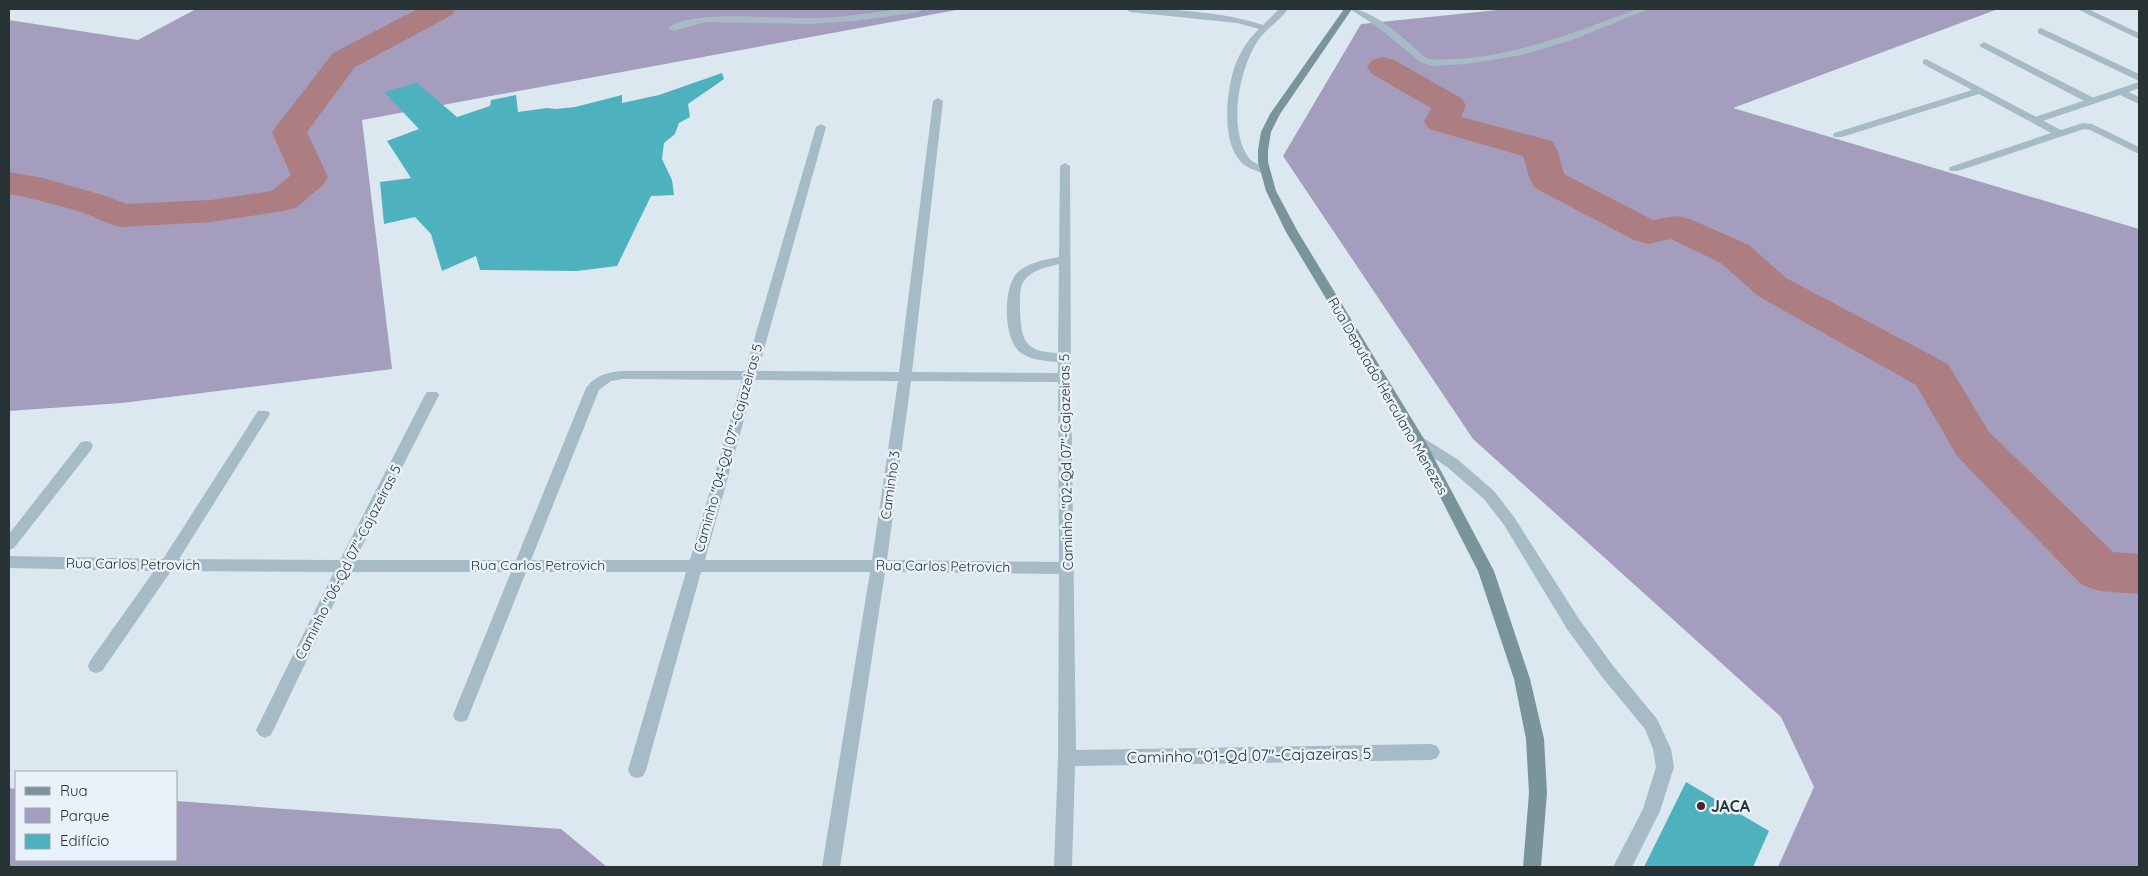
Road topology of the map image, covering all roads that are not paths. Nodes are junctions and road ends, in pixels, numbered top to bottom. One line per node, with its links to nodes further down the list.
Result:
1 (919, 9): 8 (street)
2 (1130, 9): 9 (street)
3 (1284, 9): 9 (street)
4 (1348, 9): 28 (main road, Rua Deputado Herculano Menezes)
5 (1354, 9): 6 (street)
6 (1645, 9)
7 (2081, 9): 11 (street)
8 (673, 28)
9 (1264, 28): 28 (street)
10 (2041, 31): 14 (street)
11 (2139, 36)
12 (1984, 45): 19 (street)
13 (1926, 62): 16 (street)
14 (2139, 78)
15 (2139, 85): 17 (street)
16 (1980, 91): 21 (street); 24 (street)
17 (2120, 91): 19 (street); 20 (street)
18 (938, 101): 32 (street, Caminho 3)
19 (2092, 101): 21 (street)
20 (2139, 101)
21 (2036, 120): 23 (street)
22 (821, 127): 31 (street, Caminho "04-Qd 07"-Cajazeiras 5)
23 (2059, 133): 25 (street); 27 (street)
24 (1838, 135)
25 (2139, 151)
26 (1066, 166): 29 (street, Caminho "02-Qd 07"-Cajazeiras 5)
27 (1954, 169)
28 (1265, 170): 36 (main road, Rua Deputado Herculano Menezes)
29 (1065, 260): 30 (street, Caminho "02-Qd 07"-Cajazeiras 5); 30 (street)
30 (1064, 358): 33 (street, Caminho "02-Qd 07"-Cajazeiras 5)
31 (750, 376): 32 (street); 41 (street); 42 (street, Caminho "04-Qd 07"-Cajazeiras 5)
32 (905, 377): 33 (street); 43 (street, Caminho 3)
33 (1064, 378): 45 (street, Caminho "02-Qd 07"-Cajazeiras 5)
34 (432, 395): 40 (street, Caminho "06-Qd 07"-Cajazeiras 5)
35 (263, 414): 44 (street)
36 (1417, 438): 54 (main road, Rua Deputado Herculano Menezes); 55 (street)
37 (86, 446): 38 (street)
38 (9, 544)
39 (9, 562): 44 (street, Rua Carlos Petrovich)
40 (345, 565): 41 (street, Rua Carlos Petrovich); 44 (street, Rua Carlos Petrovich); 48 (street, Caminho "06-Qd 07"-Cajazeiras 5)
41 (522, 565): 42 (street, Rua Carlos Petrovich); 47 (street)
42 (694, 565): 43 (street, Rua Carlos Petrovich); 51 (street, Caminho "04-Qd 07"-Cajazeiras 5)
43 (879, 565): 45 (street, Rua Carlos Petrovich); 52 (street, Caminho 3)
44 (166, 566): 46 (street)
45 (1067, 568): 50 (street, Caminho "02-Qd 07"-Cajazeiras 5)
46 (96, 666)
47 (461, 715)
48 (265, 730)
49 (1430, 752): 50 (street, Caminho "01-Qd 07"-Cajazeiras 5)
50 (1067, 758): 53 (street, Caminho "02-Qd 07"-Cajazeiras 5)
51 (637, 770)
52 (831, 867)
53 (1063, 867)
54 (1532, 867)
55 (1622, 867)

